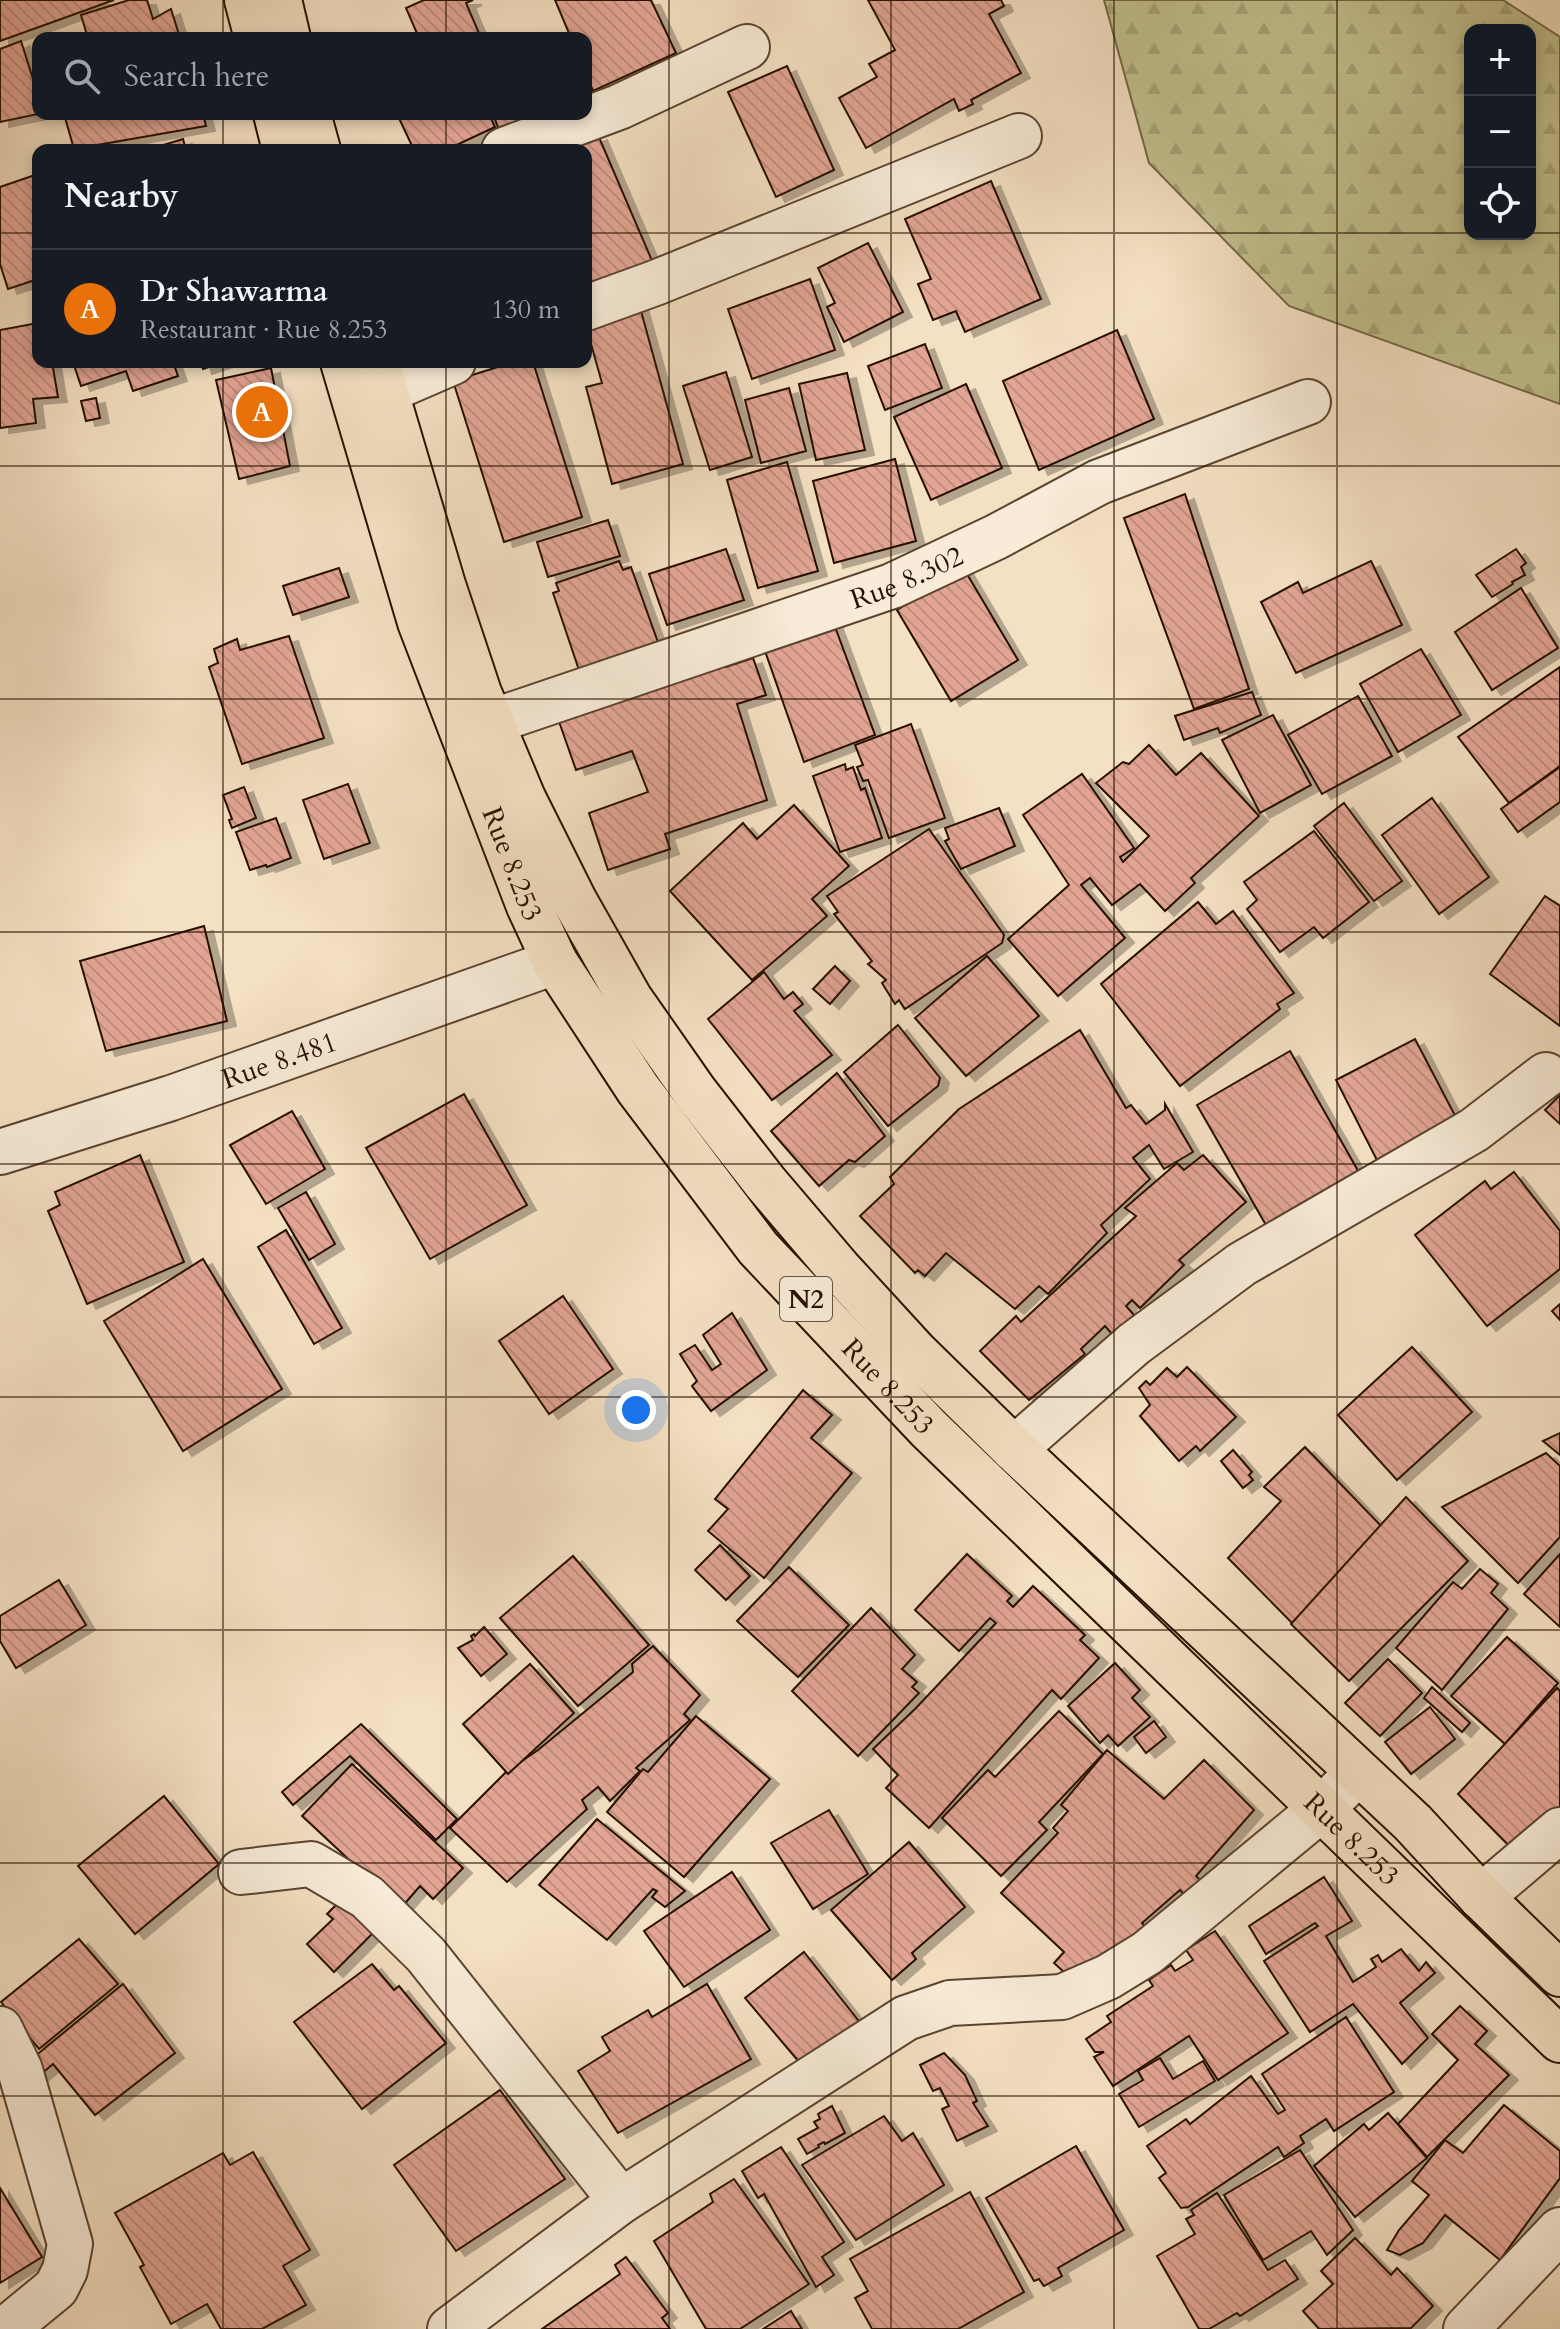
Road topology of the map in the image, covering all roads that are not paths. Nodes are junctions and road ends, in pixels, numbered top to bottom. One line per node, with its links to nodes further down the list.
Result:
1 (247, 0): 3 (highway)
2 (279, 0): 4 (highway)
3 (255, 32)
4 (287, 32)
5 (747, 47): 6 (street)
6 (592, 117)
7 (278, 120): 11 (highway)
8 (310, 120): 12 (highway)
9 (584, 120): 13 (street)
10 (1019, 136): 14 (street)
11 (284, 144)
12 (316, 144)
13 (520, 144)
14 (592, 306)
15 (345, 368): 20 (highway, Rue 8.253 / N2)
16 (425, 368): 17 (street)
17 (382, 377): 19 (highway, Rue 8.253 / N2)
18 (1308, 402): 19 (street, Rue 8.302)
19 (491, 722): 23 (highway, Rue 8.253 / N2)
20 (555, 962): 22 (street, Rue 8.481); 25 (highway, Rue 8.253 / N2)
21 (1546, 1075): 23 (street)
22 (0, 1152)
23 (1014, 1449): 24 (highway, Rue 8.253 / N2)
24 (1358, 1773): 25 (street); 28 (highway, Rue 8.253 / N2)
25 (1320, 1810): 31 (highway, Rue 8.253 / N2); 32 (street)
26 (1560, 1830): 28 (street)
27 (241, 1872): 32 (street)
28 (1481, 1897): 29 (highway, Rue 8.253 / N2)
29 (1560, 1974)
30 (0, 2029): 34 (street)
31 (1560, 2040)
32 (621, 2201): 35 (street)
33 (1560, 2230): 36 (street)
34 (6, 2329)
35 (450, 2329)
36 (1466, 2329)

